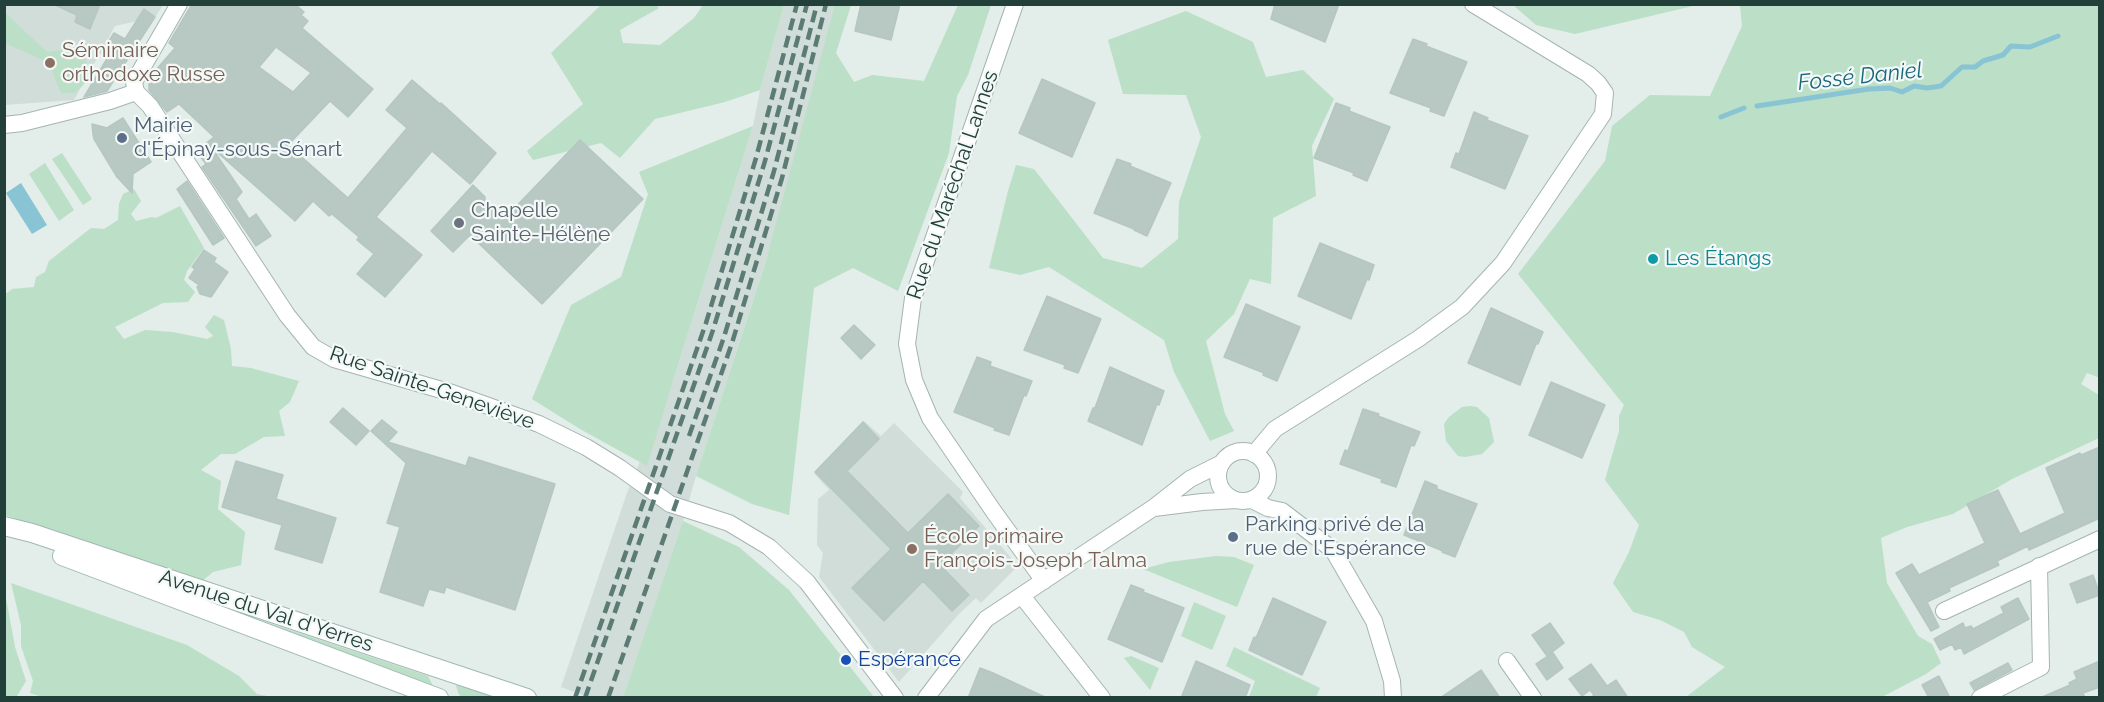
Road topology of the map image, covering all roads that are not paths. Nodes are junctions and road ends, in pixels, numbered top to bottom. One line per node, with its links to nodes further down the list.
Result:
1 (179, 4): 4 (street)
2 (1015, 4): 16 (street, Rue du Maréchal Lannes)
3 (1473, 4): 6 (street)
4 (136, 92): 5 (street); 22 (street, Rue Sainte-Geneviève)
5 (4, 125)
6 (1254, 454): 7 (street); 8 (street)
7 (1221, 463): 9 (street); 10 (street)
8 (1268, 482): 9 (street); 11 (street)
9 (1244, 500): 10 (street); 11 (street)
10 (1153, 508): 16 (street)
11 (1282, 511): 25 (street)
12 (4, 526): 21 (main road, Avenue du Val d'Yerres)
13 (4, 532): 20 (main road, Avenue du Val d'Yerres)
14 (2100, 539): 15 (street)
15 (2040, 567): 18 (street); 27 (street)
16 (1044, 580): 17 (street)
17 (1022, 596): 23 (street); 24 (street)
18 (1944, 611)
19 (1507, 661): 26 (street)
20 (439, 698)
21 (527, 698)
22 (895, 698)
23 (926, 698)
24 (1102, 698)
25 (1393, 698)
26 (1533, 698)
27 (1980, 698)

